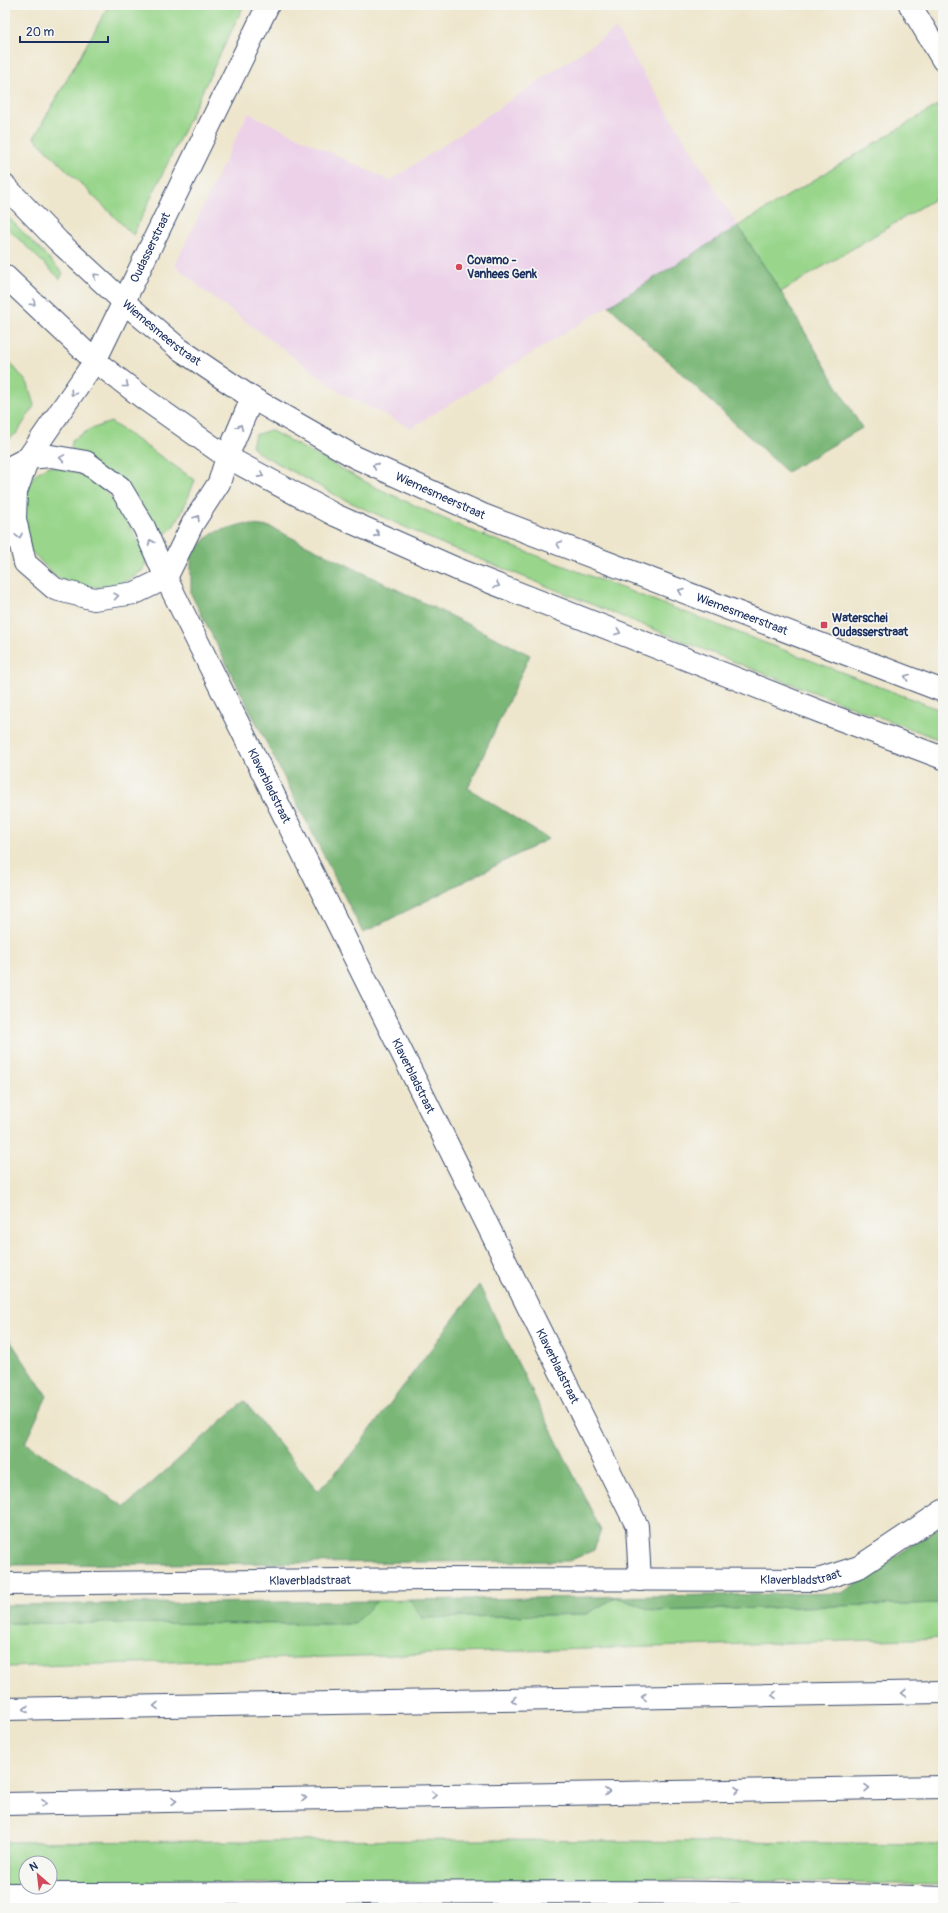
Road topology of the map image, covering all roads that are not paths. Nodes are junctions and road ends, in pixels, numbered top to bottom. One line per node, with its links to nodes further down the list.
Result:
1 (268, 5): 6 (main road, Oudasserstraat)
2 (910, 5): 3 (main road)
3 (943, 60)
4 (5, 186): 6 (main road, Wiemesmeerstraat, one-way to 4)
5 (5, 276): 7 (main road, one-way to 7)
6 (125, 303): 7 (main road, Oudasserstraat); 8 (main road, Wiemesmeerstraat)
7 (95, 361): 9 (main road, one-way to 9); 10 (main road, Oudasserstraat, one-way to 10)
8 (252, 398): 9 (main road, one-way to 8); 14 (main road, Wiemesmeerstraat, one-way to 8)
9 (227, 457): 13 (main road, one-way to 9); 15 (main road, one-way to 15)
10 (28, 458): 11 (main road, Oudasserstraat); 12 (main road, one-way to 12); 13 (main road, Klaverbladstraat, one-way to 10)
11 (5, 470)
12 (15, 559): 13 (main road, one-way to 13)
13 (166, 578): 17 (main road, Klaverbladstraat)
14 (943, 691)
15 (943, 758)
16 (943, 1511): 17 (main road, Klaverbladstraat)
17 (640, 1580): 18 (main road, Klaverbladstraat)
18 (5, 1584)
19 (943, 1692): 20 (main road, one-way to 20)
20 (5, 1709)
21 (943, 1787): 22 (main road, one-way to 21)
22 (5, 1804)
23 (5, 1894): 25 (main road)
24 (943, 1898): 25 (main road)
25 (829, 1901)

